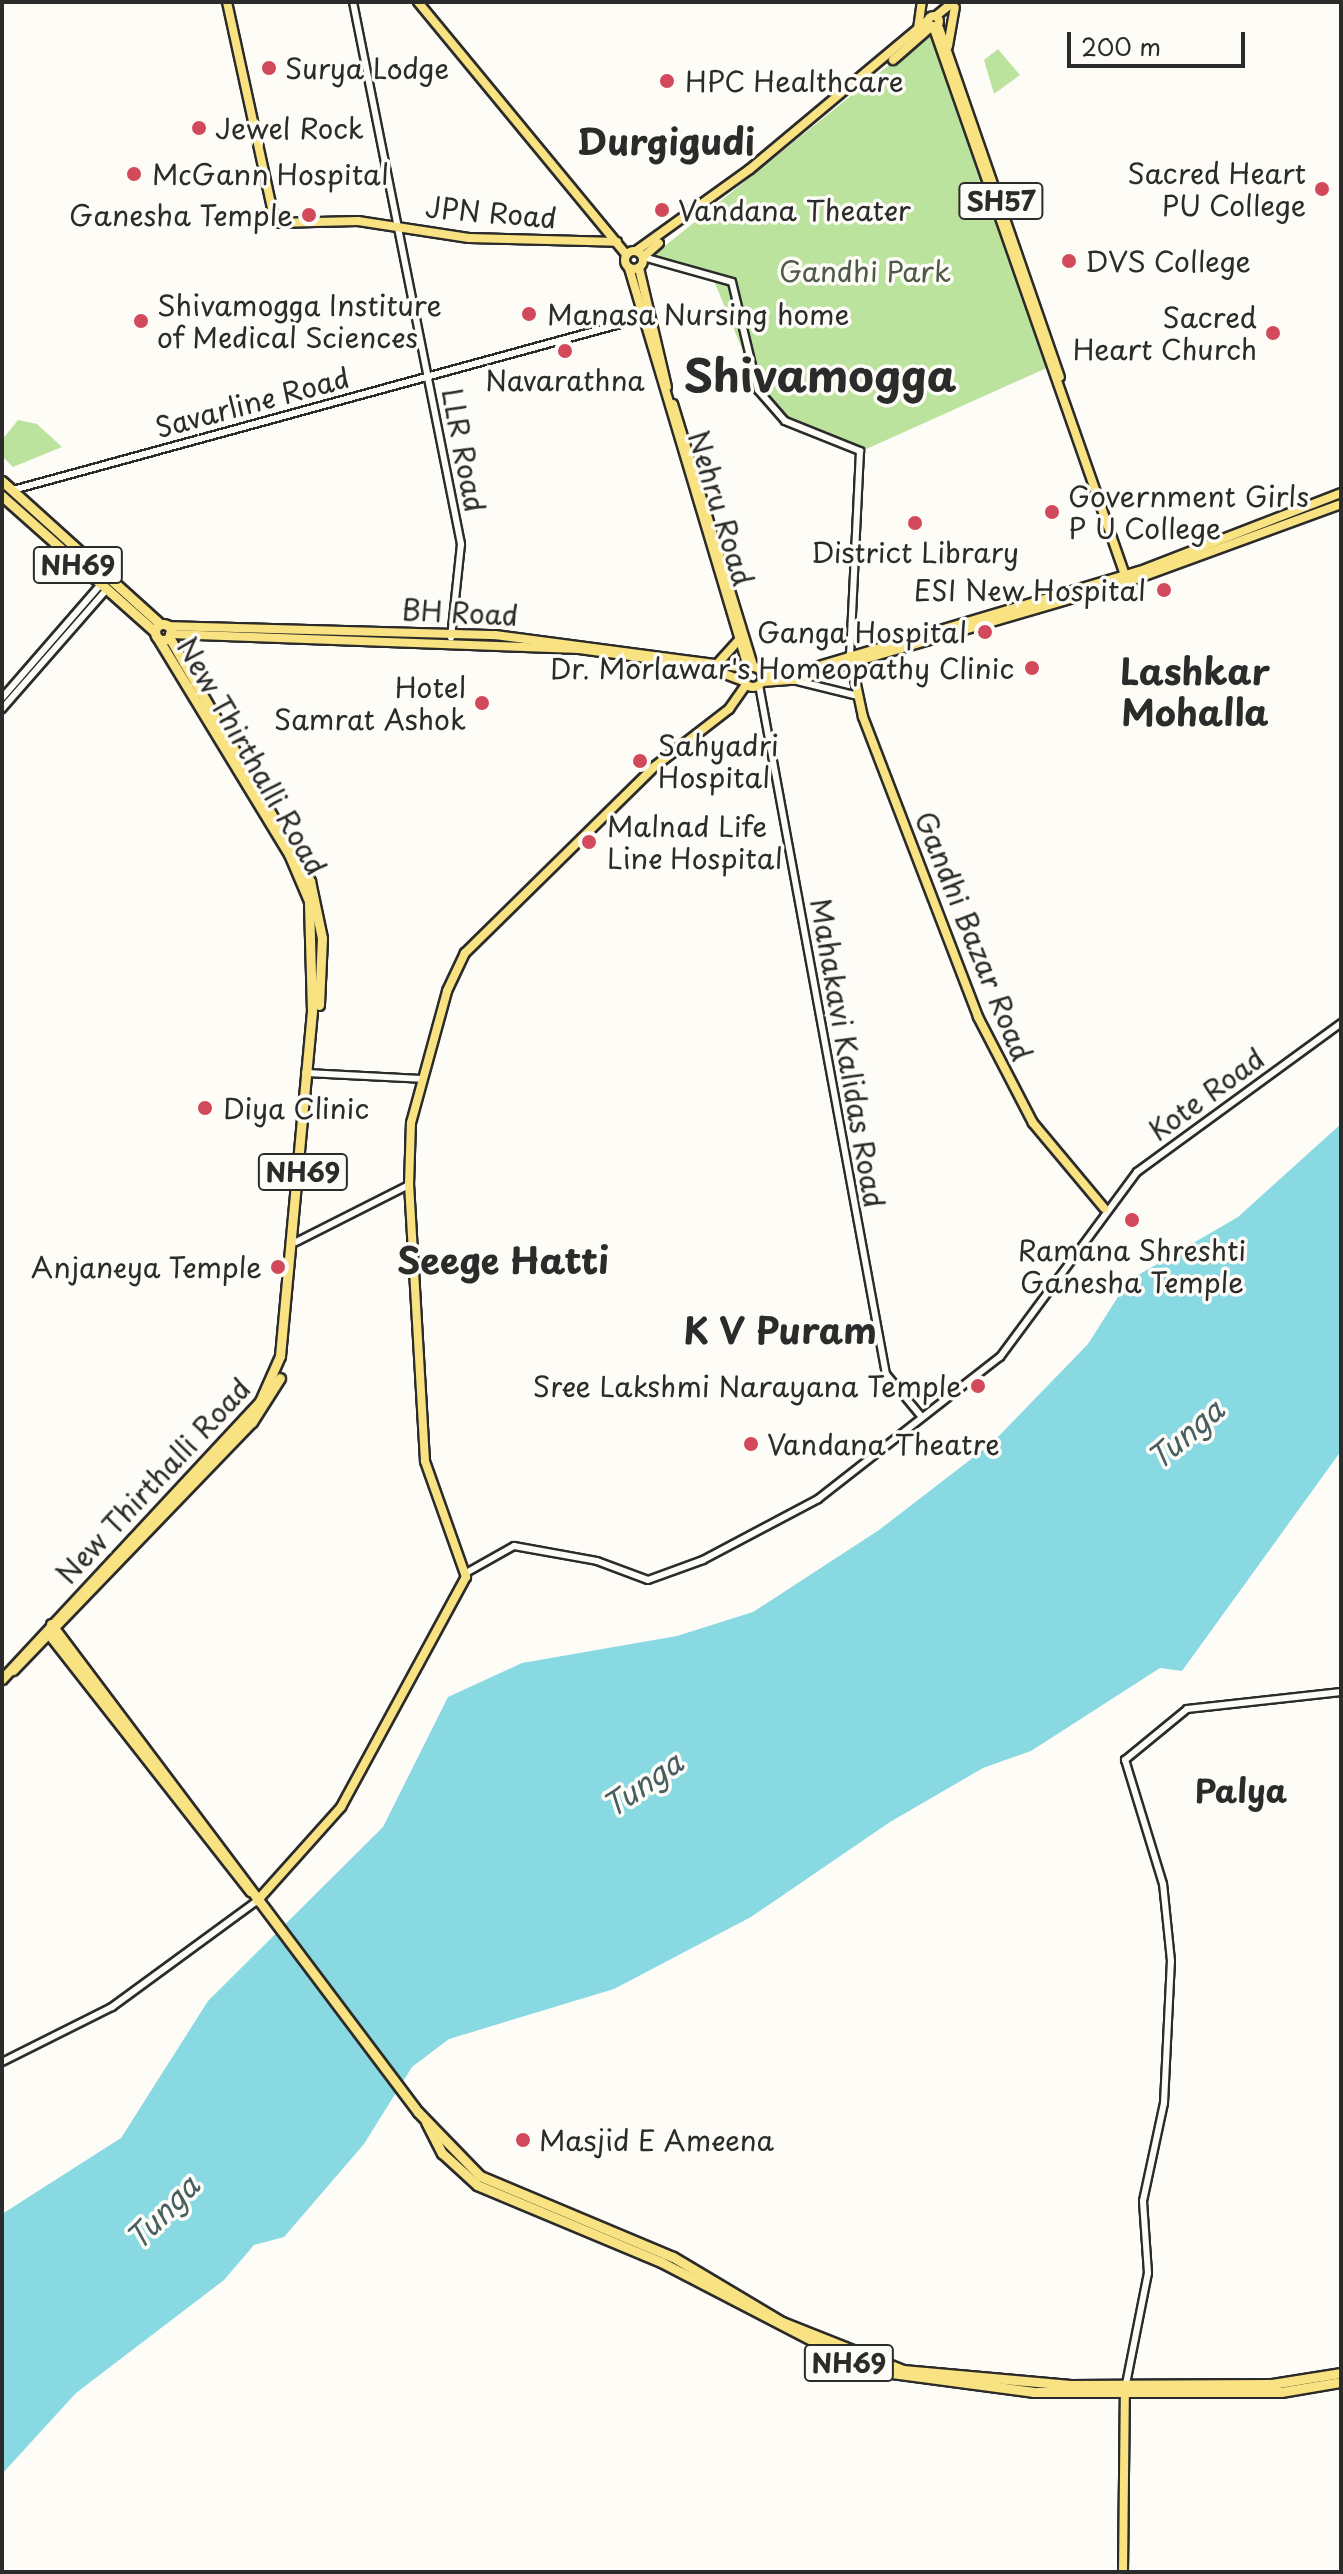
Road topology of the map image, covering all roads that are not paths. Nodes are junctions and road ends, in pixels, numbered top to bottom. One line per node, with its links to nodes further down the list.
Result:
1 (227, 2): 10 (main road)
2 (353, 2): 10 (street, JPN Road)
3 (418, 2): 11 (main road)
4 (923, 2): 7 (main road, SH57); 8 (main road)
5 (931, 2): 7 (main road, SH57)
6 (957, 4): 7 (main road); 9 (main road)
7 (933, 21): 8 (main road); 9 (main road, SH57)
8 (918, 34): 9 (main road); 12 (main road)
9 (944, 46): 21 (main road, SH57)
10 (396, 223): 11 (main road, JPN Road); 15 (street, LLR Road)
11 (617, 242): 12 (main road)
12 (635, 254): 13 (main road); 13 (main road); 26 (street)
13 (634, 268): 14 (main road, Nehru Road); 28 (main road, Nehru Road)
14 (642, 318): 15 (street, Savarline Road); 25 (main road, Nehru Road)
15 (427, 377): 17 (street, Savarline Road); 24 (street, LLR Road)
16 (2, 481): 17 (highway, NH69)
17 (13, 490): 23 (highway, NH69)
18 (1341, 493): 21 (main road)
19 (2, 496): 22 (highway, NH69)
20 (1341, 504): 21 (main road)
21 (1127, 578): 26 (main road)
22 (104, 586): 23 (highway, NH69); 33 (street); 34 (street)
23 (163, 632): 24 (main road, BH Road); 36 (highway, New Thirthalli Road / NH69); 36 (highway, New Thirthalli Road / NH69)
24 (451, 637): 27 (main road, BH Road); 31 (main road, BH Road)
25 (738, 641): 27 (main road); 28 (main road, Nehru Road)
26 (851, 658): 29 (main road); 30 (main road); 32 (main road, Gandhi Bazar Road)
27 (719, 662): 28 (main road, BH Road)
28 (749, 667): 30 (main road); 31 (main road)
29 (793, 680): 30 (main road); 32 (street)
30 (761, 681): 31 (main road); 41 (street, Mahakavi Kalidas Road)
31 (744, 683): 37 (main road)
32 (858, 696): 39 (main road, Gandhi Bazar Road)
33 (2, 698)
34 (2, 709)
35 (1341, 1023): 39 (street, Kote Road)
36 (308, 1074): 37 (street); 40 (highway, NH69); 42 (highway, New Thirthalli Road / NH69)
37 (423, 1079): 38 (main road)
38 (409, 1185): 40 (street); 43 (main road)
39 (1104, 1208): 41 (street, Kote Road)
40 (296, 1242): 42 (highway, NH69)
41 (921, 1416): 43 (street, Kote Road)
42 (243, 1426): 44 (highway, NH69); 45 (highway, New Thirthalli Road / NH69)
43 (466, 1573): 50 (main road)
44 (67, 1618): 45 (highway, NH69); 46 (highway)
45 (51, 1630): 46 (highway, NH69); 47 (highway); 48 (highway)
46 (66, 1648): 47 (highway); 50 (highway, NH69)
47 (35, 1652): 48 (highway)
48 (5, 1676)
49 (1341, 1692): 54 (street)
50 (260, 1905): 51 (street); 54 (highway, NH69)
51 (2, 2062)
52 (1341, 2373): 54 (highway, NH69)
53 (1341, 2382): 54 (highway, NH69)
54 (1125, 2388): 55 (main road)
55 (1123, 2572)

